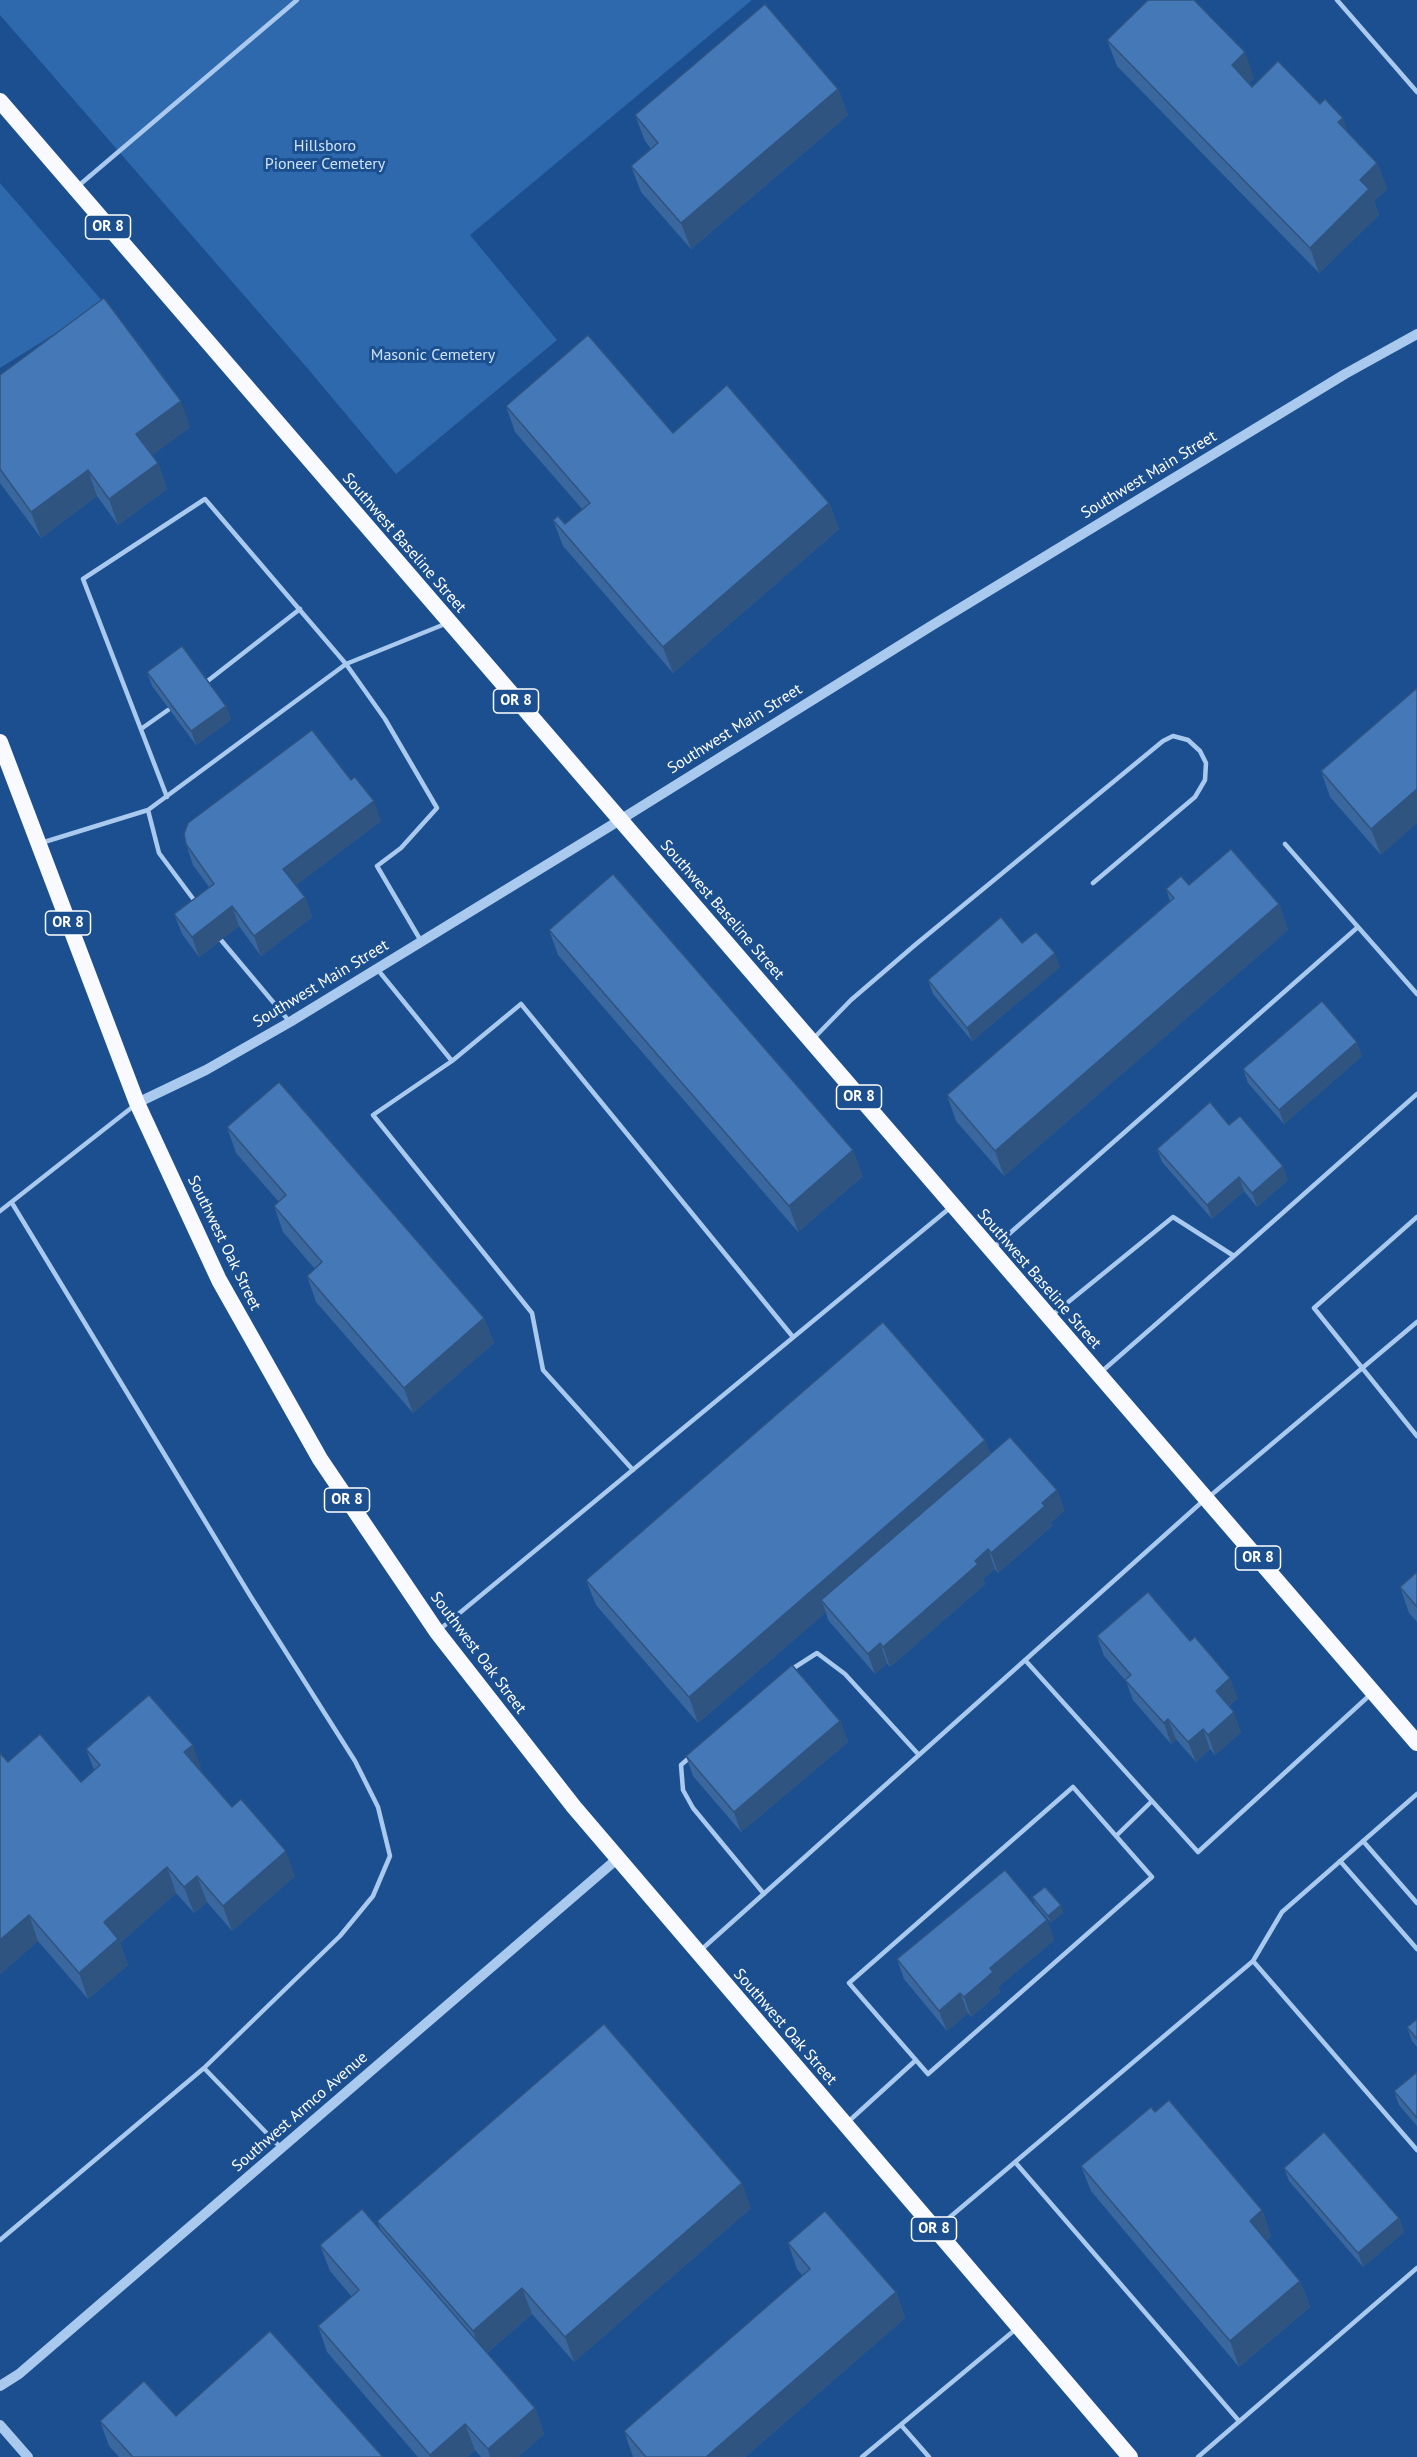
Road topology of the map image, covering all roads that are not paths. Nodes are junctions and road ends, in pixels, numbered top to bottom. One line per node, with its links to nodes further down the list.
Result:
1 (297, 0): 5 (lane)
2 (1337, 0): 3 (lane)
3 (1417, 92)
4 (0, 101): 5 (highway, Southwest Baseline Street / OR 8)
5 (75, 189): 8 (highway, Southwest Baseline Street / OR 8)
6 (1417, 334): 16 (street, Southwest Main Street)
7 (300, 609): 9 (lane); 10 (lane); 12 (lane)
8 (449, 623): 9 (lane); 16 (highway, Southwest Baseline Street / OR 8)
9 (346, 664): 14 (lane); 23 (lane)
10 (204, 683)
11 (168, 710): 12 (lane)
12 (141, 729): 14 (lane)
13 (0, 742): 17 (highway, Southwest Oak Street / OR 8)
14 (167, 796): 15 (lane)
15 (148, 810): 17 (lane); 20 (lane)
16 (620, 820): 23 (street, Southwest Main Street); 27 (highway, Southwest Baseline Street / OR 8)
17 (38, 844): 30 (highway, Southwest Oak Street / OR 8)
18 (1286, 844): 21 (lane)
19 (1093, 883): 27 (lane)
20 (199, 907)
21 (1358, 927): 25 (lane); 35 (lane)
22 (221, 940): 26 (lane)
23 (421, 941): 24 (street, Southwest Main Street)
24 (376, 968): 26 (street, Southwest Main Street); 28 (lane)
25 (1417, 994)
26 (290, 1022): 30 (street, Southwest Main Street)
27 (811, 1041): 32 (highway, Southwest Baseline Street / OR 8)
28 (452, 1061): 39 (lane); 43 (lane)
29 (1417, 1094): 36 (lane)
30 (137, 1103): 31 (lane); 45 (highway, Southwest Oak Street / OR 8)
31 (12, 1203): 33 (lane); 64 (lane)
32 (953, 1205): 35 (highway, Southwest Baseline Street / OR 8); 39 (lane)
33 (0, 1211)
34 (1417, 1217): 40 (lane)
35 (991, 1250): 37 (highway, Southwest Baseline Street / OR 8)
36 (1234, 1256): 37 (lane); 41 (lane)
37 (1049, 1317): 41 (highway, Southwest Baseline Street / OR 8)
38 (1417, 1322): 40 (lane)
39 (793, 1337): 43 (lane)
40 (1362, 1369): 42 (lane); 44 (lane)
41 (1098, 1375): 44 (highway, Southwest Baseline Street / OR 8)
42 (1417, 1436)
43 (633, 1470): 45 (lane)
44 (1206, 1498): 46 (lane); 48 (highway, Southwest Baseline Street / OR 8)
45 (437, 1632): 56 (highway, Southwest Oak Street / OR 8)
46 (1025, 1660): 51 (lane); 53 (lane)
47 (780, 1679): 51 (lane)
48 (1374, 1692): 49 (highway, Southwest Baseline Street / OR 8); 53 (lane)
49 (1417, 1743)
50 (699, 1749): 58 (lane)
51 (919, 1755): 58 (lane)
52 (1417, 1794): 55 (lane)
53 (1152, 1802): 54 (lane)
54 (1116, 1836): 63 (lane); 63 (lane)
55 (1363, 1841): 57 (lane); 59 (lane)
56 (617, 1859): 61 (highway, Southwest Oak Street / OR 8); 66 (street, Southwest Armco Avenue)
57 (1340, 1861): 60 (lane); 62 (lane)
58 (764, 1894): 61 (lane)
59 (1417, 1903)
60 (1417, 1949)
61 (698, 1953): 65 (highway, Southwest Oak Street / OR 8)
62 (1253, 1961): 67 (lane); 68 (lane)
63 (916, 2060): 65 (lane)
64 (204, 2068): 66 (lane); 70 (lane)
65 (845, 2125): 69 (highway, Southwest Oak Street / OR 8)
66 (281, 2148): 73 (street, Southwest Armco Avenue)
67 (1417, 2150)
68 (1016, 2162): 69 (lane); 74 (lane)
69 (934, 2230): 72 (highway, Southwest Oak Street / OR 8)
70 (0, 2240)
71 (1417, 2268): 74 (lane)
72 (1018, 2327): 76 (lane); 80 (highway, Southwest Oak Street / OR 8)
73 (0, 2386)
74 (1239, 2421): 81 (lane)
75 (0, 2425): 77 (street)
76 (901, 2425): 78 (lane); 79 (lane)
77 (28, 2457)
78 (862, 2457)
79 (929, 2457)
80 (1130, 2457)
81 (1198, 2457)

